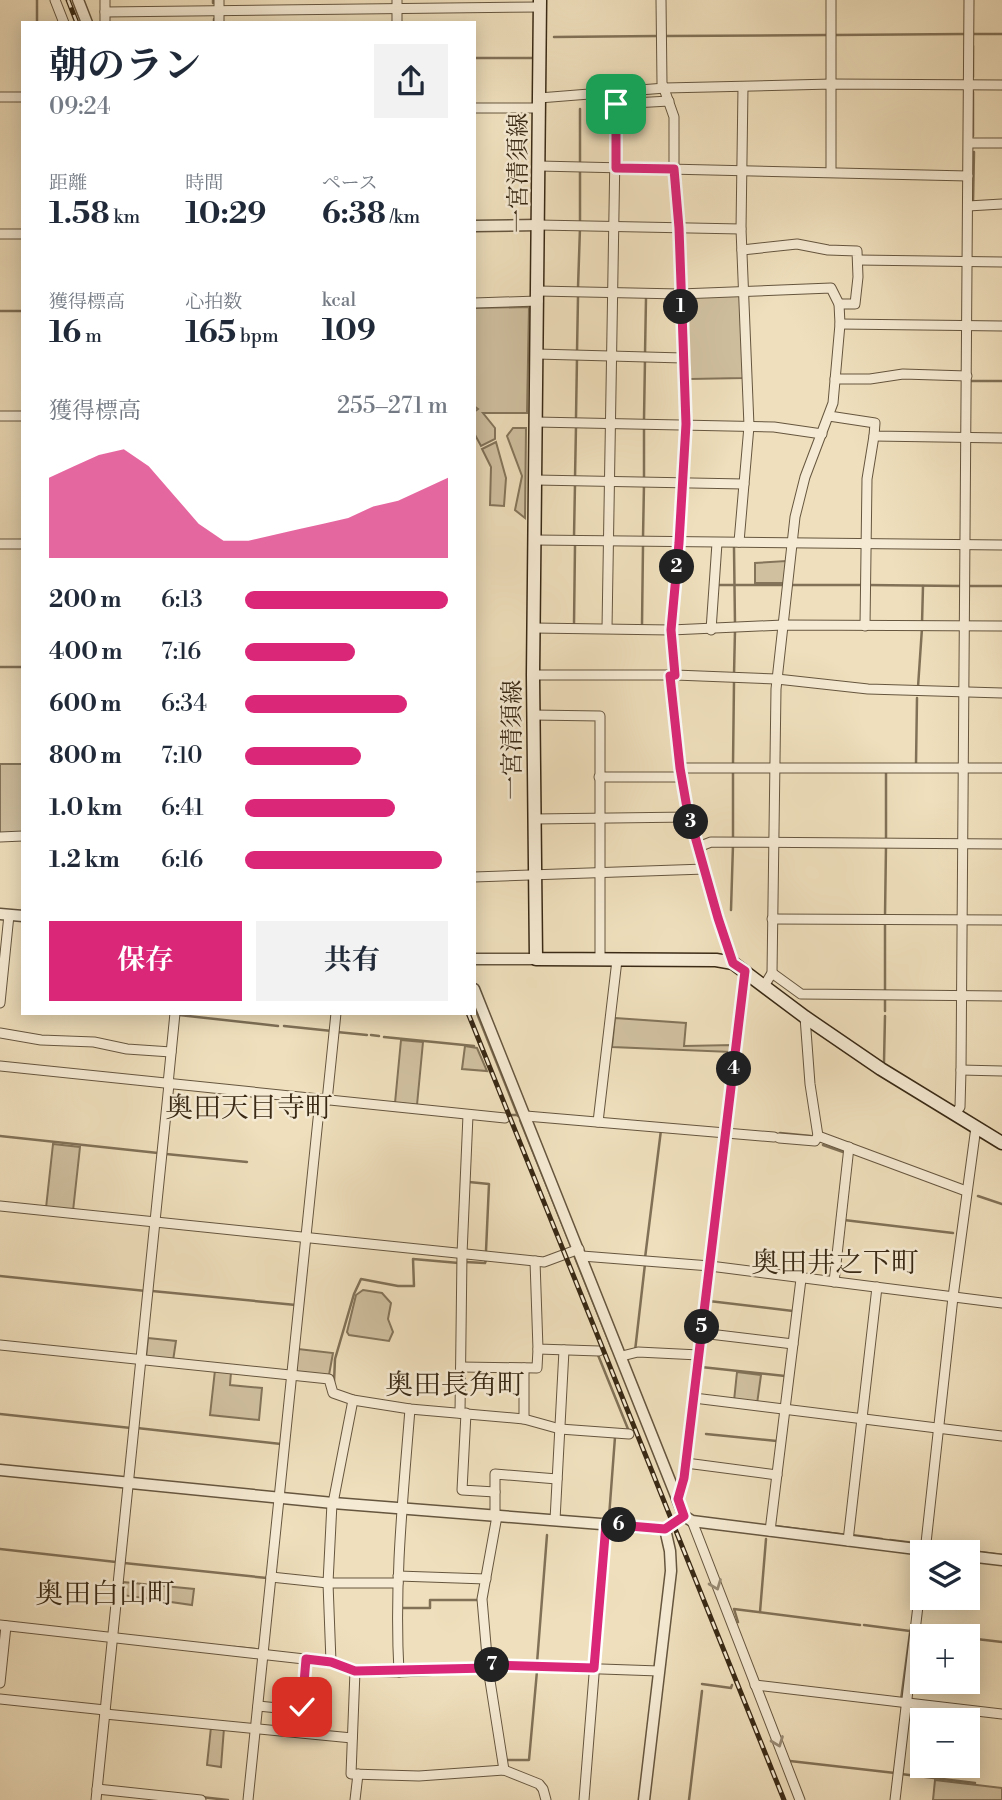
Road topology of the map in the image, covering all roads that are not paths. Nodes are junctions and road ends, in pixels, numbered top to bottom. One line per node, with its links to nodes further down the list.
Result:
1 (55, 0): 12 (street)
2 (78, 0): 13 (street)
3 (105, 0): 11 (street)
4 (219, 0): 10 (street)
5 (661, 0): 20 (street)
6 (831, 0): 16 (street)
7 (969, 0): 17 (street)
8 (540, 3): 9 (street); 25 (main road, 一宮清須線)
9 (397, 5): 10 (street)
10 (219, 11): 11 (street); 15 (street)
11 (105, 12): 14 (street)
12 (63, 21)
13 (86, 21)
14 (105, 21)
15 (219, 21)
16 (832, 84): 17 (street); 19 (street); 34 (street)
17 (969, 85): 18 (street); 28 (street)
18 (1002, 85)
19 (743, 87): 20 (street); 33 (street)
20 (665, 88): 21 (street); 24 (street)
21 (616, 93): 25 (street); 26 (street)
22 (0, 97): 23 (street)
23 (21, 97)
24 (669, 101): 26 (street); 32 (street)
25 (540, 103): 27 (street); 30 (main road, 一宮清須線)
26 (616, 104): 31 (street)
27 (476, 108)
28 (969, 143): 29 (street); 35 (street)
29 (1002, 143)
30 (539, 166): 31 (street); 38 (main road, 一宮清須線)
31 (616, 168): 32 (street); 40 (street)
32 (674, 169): 33 (street); 41 (street)
33 (742, 170): 34 (street); 42 (street)
34 (831, 172): 35 (street)
35 (968, 176): 37 (street)
36 (1002, 204): 37 (street)
37 (968, 206): 47 (street)
38 (539, 225): 39 (street); 40 (street); 52 (main road, 一宮清須線)
39 (476, 226)
40 (615, 226): 41 (street); 50 (street)
41 (679, 228): 42 (street); 51 (street)
42 (741, 229): 45 (street)
43 (0, 234): 44 (street)
44 (21, 234)
45 (742, 250): 46 (street); 49 (street)
46 (858, 260): 47 (street); 54 (street)
47 (967, 261): 48 (street); 56 (street)
48 (1002, 262)
49 (744, 291): 51 (street); 54 (street); 69 (street)
50 (613, 293): 51 (street); 52 (street); 59 (street)
51 (681, 294): 60 (street)
52 (538, 296): 53 (street); 58 (main road, 一宮清須線)
53 (476, 303)
54 (839, 304): 55 (street)
55 (840, 324): 56 (street); 62 (street)
56 (967, 326): 57 (street); 61 (street)
57 (1002, 326)
58 (537, 355): 59 (street); 66 (main road, 一宮清須線)
59 (612, 356): 60 (street); 67 (street)
60 (683, 358): 68 (street)
61 (967, 376): 62 (street); 72 (street)
62 (835, 379): 65 (street)
63 (0, 416): 64 (street)
64 (21, 416)
65 (830, 416): 70 (street); 71 (street)
66 (536, 422): 67 (street); 74 (main road, 一宮清須線)
67 (611, 423): 68 (street); 75 (street)
68 (686, 424): 69 (street); 76 (street)
69 (749, 426): 70 (street); 77 (street)
70 (822, 434): 83 (street)
71 (874, 436): 72 (street); 86 (street)
72 (966, 438): 73 (street); 87 (street)
73 (1002, 438)
74 (536, 480): 75 (street); 78 (main road, 一宮清須線)
75 (610, 481): 76 (street); 79 (street)
76 (683, 483): 77 (street); 81 (street)
77 (744, 484): 80 (street)
78 (535, 540): 79 (street); 93 (main road, 一宮清須線)
79 (609, 541): 81 (street); 94 (street)
80 (739, 542): 82 (street); 83 (street)
81 (679, 543): 82 (street); 95 (street)
82 (717, 543): 96 (street)
83 (793, 543): 86 (street); 89 (street)
84 (0, 544): 85 (street)
85 (21, 544)
86 (865, 544): 87 (street); 90 (street)
87 (965, 545): 88 (street); 91 (street)
88 (1002, 545)
89 (783, 625): 90 (street); 96 (street); 99 (street)
90 (865, 626): 91 (street)
91 (965, 626): 92 (street); 100 (street)
92 (1002, 626)
93 (534, 628): 94 (street); 97 (main road, 一宮清須線)
94 (607, 628): 95 (street)
95 (671, 630): 96 (street); 98 (street)
96 (711, 630)
97 (533, 675): 98 (street); 102 (main road, 一宮清須線)
98 (673, 676): 99 (street); 106 (street)
99 (777, 679): 100 (street); 103 (street)
100 (965, 693): 101 (street); 104 (street)
101 (1002, 693)
102 (533, 715): 107 (street); 110 (main road, 一宮清須線)
103 (774, 768): 104 (street); 106 (street); 113 (street)
104 (964, 768): 105 (street); 114 (street)
105 (1002, 768)
106 (680, 773): 107 (street); 108 (street)
107 (599, 777): 109 (street)
108 (690, 817): 109 (street); 116 (street)
109 (600, 818): 110 (street); 118 (street)
110 (534, 819): 119 (main road, 一宮清須線)
111 (0, 836): 112 (street)
112 (21, 836)
113 (773, 843): 114 (street); 116 (street); 122 (street)
114 (963, 844): 115 (street); 123 (street)
115 (1002, 844)
116 (698, 847): 117 (street)
117 (705, 869): 118 (street); 129 (street)
118 (600, 871): 119 (street); 127 (street)
119 (534, 874): 120 (street); 126 (main road, 一宮清須線)
120 (476, 877)
121 (5, 914): 136 (street)
122 (772, 919): 123 (street); 131 (street)
123 (962, 920): 124 (street); 134 (street)
124 (1002, 920)
125 (476, 959): 126 (street)
126 (536, 959): 127 (main road)
127 (600, 960): 128 (main road)
128 (617, 960): 129 (main road); 151 (street)
129 (733, 963): 130 (main road)
130 (745, 971): 132 (main road); 153 (street)
131 (772, 973): 132 (street); 134 (street)
132 (764, 986): 139 (main road)
133 (476, 994): 149 (street)
134 (961, 995): 135 (street); 143 (street)
135 (1002, 996)
136 (0, 1003)
137 (175, 1015): 141 (street)
138 (336, 1015): 146 (street)
139 (805, 1017): 147 (main road); 154 (street)
140 (0, 1033): 141 (street)
141 (171, 1052): 145 (street)
142 (0, 1066): 145 (street)
143 (961, 1070): 144 (street); 147 (street)
144 (1002, 1071)
145 (169, 1084): 146 (street); 159 (street)
146 (323, 1100): 148 (street); 160 (street)
147 (955, 1114): 152 (main road)
148 (468, 1115): 150 (street); 162 (street)
149 (526, 1116): 151 (street); 161 (street)
150 (505, 1118)
151 (598, 1122): 153 (street)
152 (976, 1127): 155 (main road); 157 (street)
153 (726, 1132): 154 (street); 164 (street)
154 (818, 1136): 156 (street)
155 (1002, 1143)
156 (849, 1147): 157 (street); 166 (street)
157 (966, 1191): 168 (street)
158 (0, 1206): 159 (street)
159 (155, 1222): 160 (street); 178 (street)
160 (306, 1238): 162 (street); 181 (street)
161 (581, 1252): 163 (street); 164 (street); 177 (street)
162 (462, 1254): 163 (street); 179 (street)
163 (535, 1261): 173 (street)
164 (710, 1266): 165 (street); 170 (street)
165 (800, 1279): 166 (street); 171 (street)
166 (834, 1282): 167 (street)
167 (877, 1287): 168 (street); 188 (street)
168 (953, 1297): 169 (street); 189 (street)
169 (1002, 1303)
170 (701, 1333): 171 (street); 176 (street)
171 (793, 1344): 185 (street)
172 (0, 1345): 178 (street)
173 (538, 1349): 174 (street); 180 (street)
174 (564, 1350): 175 (street); 190 (street)
175 (599, 1351)
176 (699, 1355): 177 (street); 182 (street)
177 (622, 1356): 200 (street)
178 (141, 1359): 181 (street); 197 (street)
179 (461, 1367): 180 (street); 186 (street)
180 (524, 1368): 187 (street)
181 (292, 1375): 183 (street); 199 (street)
182 (694, 1398): 185 (street); 193 (street)
183 (353, 1401): 184 (street); 201 (street)
184 (410, 1409): 186 (street); 202 (street)
185 (785, 1410): 188 (street); 195 (street)
186 (463, 1413): 187 (street); 198 (street)
187 (524, 1419): 190 (street)
188 (862, 1419): 189 (street); 210 (street)
189 (938, 1428): 192 (street); 209 (street)
190 (560, 1429): 191 (street); 196 (street)
191 (629, 1434)
192 (1002, 1436)
193 (686, 1463): 195 (street); 200 (street)
194 (0, 1470): 197 (street)
195 (777, 1475): 208 (street)
196 (557, 1479): 198 (street); 205 (street)
197 (128, 1484): 199 (street); 220 (street)
198 (495, 1492): 203 (street)
199 (279, 1498): 201 (street); 214 (street)
200 (678, 1499): 204 (street)
201 (332, 1503): 202 (street); 217 (street)
202 (400, 1508): 203 (street); 216 (street)
203 (496, 1516): 205 (street); 215 (street)
204 (688, 1518): 207 (street); 208 (street); 230 (street, one-way to 230)
205 (555, 1520): 206 (street)
206 (606, 1524): 207 (street); 225 (street)
207 (665, 1529): 227 (street)
208 (770, 1531): 210 (street)
209 (926, 1540)
210 (848, 1541): 211 (street)
211 (910, 1549)
212 (980, 1557): 213 (street)
213 (1002, 1560)
214 (271, 1577): 217 (street); 221 (street)
215 (486, 1579): 216 (street); 224 (street)
216 (398, 1580): 217 (street); 228 (street)
217 (328, 1583): 223 (street)
218 (918, 1610): 232 (street)
219 (3, 1626): 220 (street); 229 (street)
220 (112, 1637): 221 (street); 234 (street)
221 (263, 1654): 222 (street); 233 (street)
222 (306, 1659): 223 (street); 233 (street)
223 (331, 1662): 226 (street)
224 (488, 1667): 225 (street); 228 (street); 238 (street)
225 (594, 1668): 227 (street); 246 (street)
226 (355, 1671): 228 (street); 237 (street)
227 (659, 1671): 247 (street)
228 (399, 1672)
229 (0, 1683)
230 (755, 1685): 232 (street); 248 (street, one-way to 248)
231 (0, 1699): 234 (street)
232 (907, 1703): 235 (street); 249 (street)
233 (258, 1706): 236 (street)
234 (105, 1712): 236 (street); 240 (street)
235 (1002, 1714)
236 (255, 1729): 237 (street); 243 (street)
237 (352, 1738): 239 (street)
238 (504, 1770): 239 (street); 245 (street)
239 (358, 1774): 244 (street)
240 (97, 1789): 241 (street); 242 (street)
241 (96, 1800)
242 (201, 1800)
243 (248, 1800)
244 (355, 1800)
245 (546, 1800)
246 (584, 1800)
247 (644, 1800)
248 (800, 1800)
249 (895, 1800)

